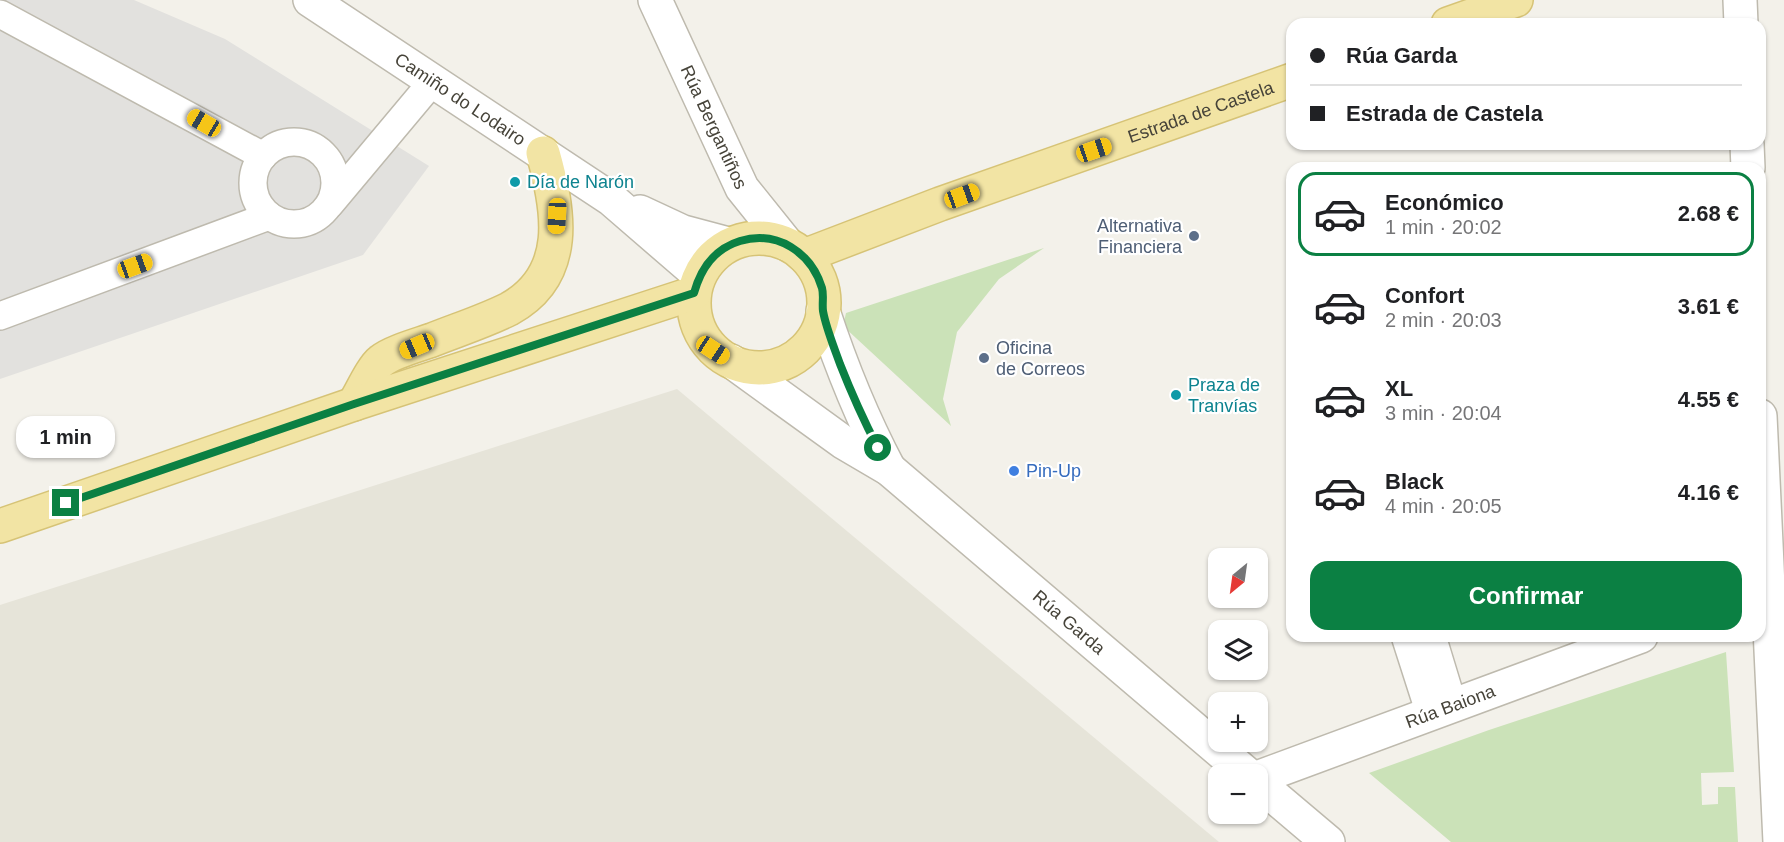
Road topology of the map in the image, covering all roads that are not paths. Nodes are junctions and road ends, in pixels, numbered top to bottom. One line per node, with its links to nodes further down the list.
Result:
1 (310, 0): 8 (street, Camiño do Lodairo)
2 (655, 0): 18 (street, Rúa Bergantiños)
3 (1516, 0): 6 (main road)
4 (1740, 0): 7 (street)
5 (0, 14): 13 (lane)
6 (1465, 18)
7 (1741, 18)
8 (434, 81): 10 (lane); 11 (street, Camiño do Lodairo)
9 (1286, 82): 18 (main road, Estrada de Castela)
10 (379, 148): 12 (lane); 15 (lane)
11 (543, 153): 14 (street, Camiño do Lodairo); 23 (main road)
12 (323, 154): 13 (lane); 15 (lane)
13 (263, 156): 16 (lane)
14 (611, 199): 17 (street, Camiño do Lodairo); 19 (street, Camiño do Lodairo)
15 (328, 205): 16 (lane)
16 (269, 216): 21 (lane)
17 (728, 244): 18 (main road); 19 (main road)
18 (795, 250): 20 (main road)
19 (697, 284): 22 (main road); 23 (main road)
20 (824, 311): 22 (main road); 24 (street, Rúa Garda)
21 (0, 316)
22 (730, 361): 24 (street, Rúa Garda)
23 (354, 404): 26 (main road)
24 (889, 469): 32 (street, Rúa Garda)
25 (1766, 520): 27 (street)
26 (0, 526)
27 (1770, 590): 36 (street)
28 (1408, 642): 31 (lane)
29 (1433, 642): 31 (lane)
30 (1625, 642): 31 (street, Rúa Baiona)
31 (1442, 709): 33 (street, Rúa Baiona)
32 (1235, 764)
33 (1268, 774)
34 (1268, 791): 35 (street)
35 (1328, 842)
36 (1780, 842)

